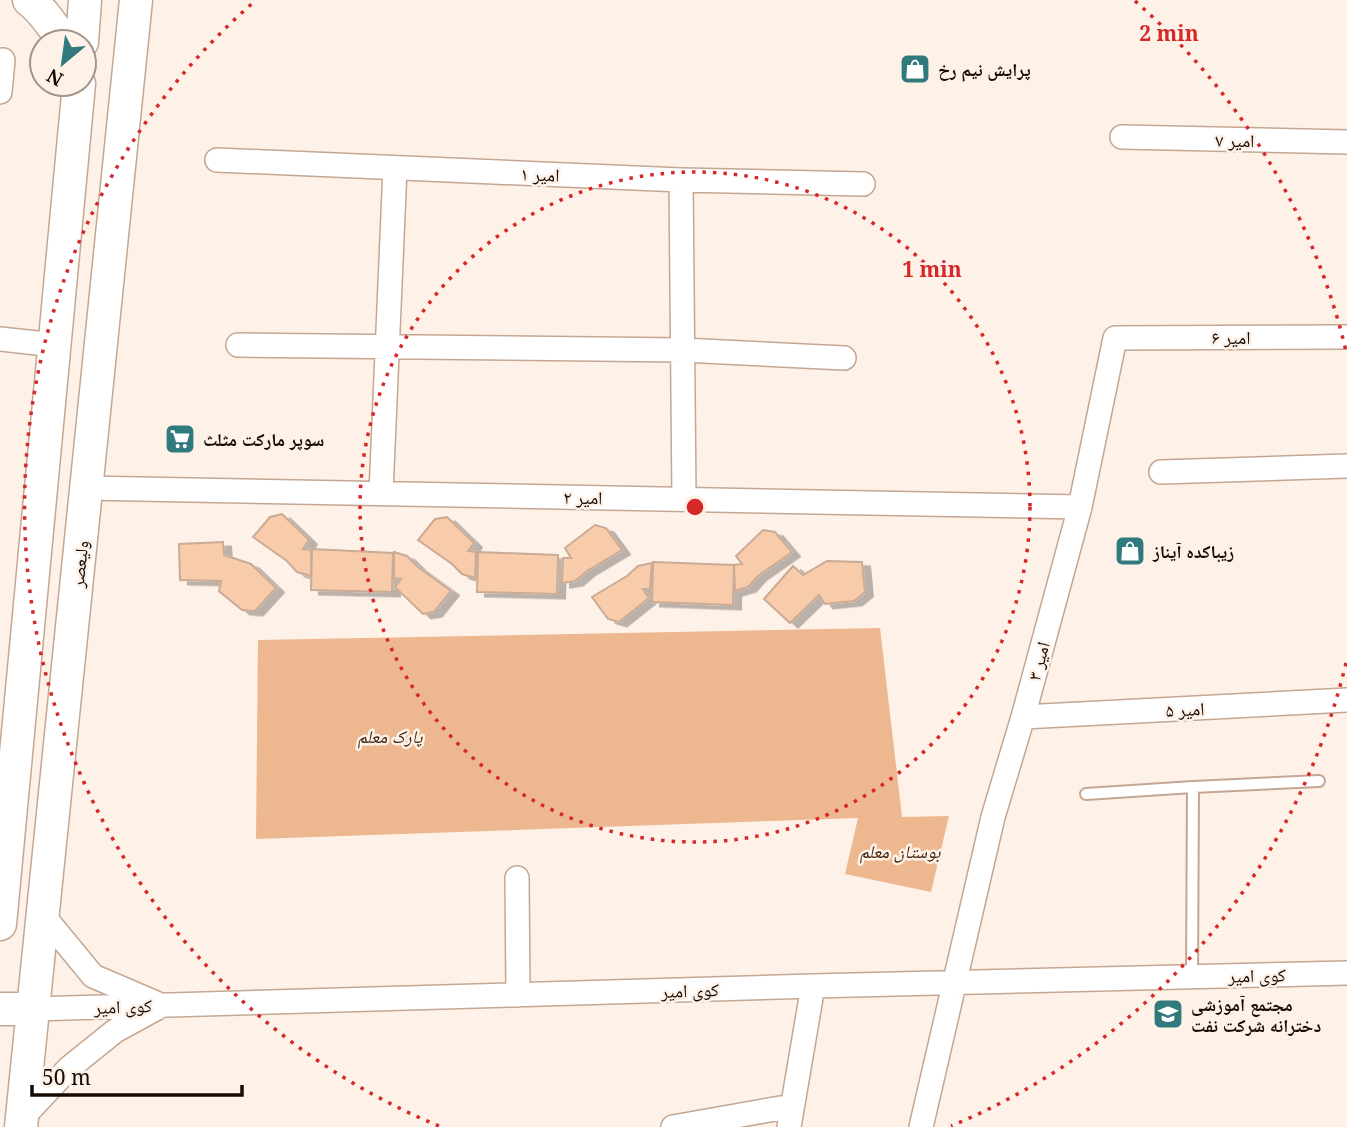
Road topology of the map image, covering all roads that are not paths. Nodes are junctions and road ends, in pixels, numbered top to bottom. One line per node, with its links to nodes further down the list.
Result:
1 (29, 0): 4 (main road)
2 (85, 0): 5 (main road)
3 (136, 0): 25 (main road, ولیعصر)
4 (54, 28)
5 (83, 28)
6 (3, 60): 7 (street)
7 (0, 92)
8 (78, 98): 18 (main road)
9 (1122, 137): 10 (street, امیر ۷)
10 (1347, 142)
11 (217, 160): 12 (street, امیر ۱)
12 (395, 168): 13 (street, امیر ۱); 20 (street)
13 (681, 180): 14 (street, امیر ۱); 21 (street)
14 (863, 184)
15 (1347, 337): 16 (street, امیر ۶)
16 (1115, 338): 28 (street, امیر ۳)
17 (0, 339): 18 (street)
18 (55, 345): 36 (main road)
19 (238, 345): 20 (street)
20 (387, 348): 21 (street); 26 (street)
21 (683, 350): 22 (street); 27 (street)
22 (844, 358)
23 (1347, 466): 24 (street)
24 (1161, 472)
25 (86, 488): 26 (street, امیر ۲); 35 (main road, ولیعصر)
26 (381, 493): 27 (street, امیر ۲)
27 (684, 499): 28 (street, امیر ۲)
28 (1080, 507): 30 (street, امیر ۳)
29 (1347, 700): 30 (street, امیر ۵)
30 (1023, 717): 39 (street, امیر ۳)
31 (1320, 781): 32 (lane)
32 (1194, 787): 33 (lane); 38 (lane)
33 (1086, 794)
34 (517, 878): 41 (street)
35 (42, 914): 42 (street); 44 (main road, ولیعصر)
36 (0, 924)
37 (1347, 973): 38 (street, کوی امیر)
38 (1192, 977): 39 (street, کوی امیر)
39 (955, 983): 40 (street, کوی امیر); 48 (street, امیر ۳)
40 (813, 986): 41 (street, کوی امیر); 45 (street)
41 (518, 995): 42 (street, کوی امیر)
42 (162, 1005): 44 (street, کوی امیر); 46 (street)
43 (0, 1009): 44 (main road)
44 (33, 1009): 46 (main road, ولیعصر)
45 (790, 1117): 47 (street)
46 (22, 1123)
47 (673, 1127)
48 (920, 1127)

